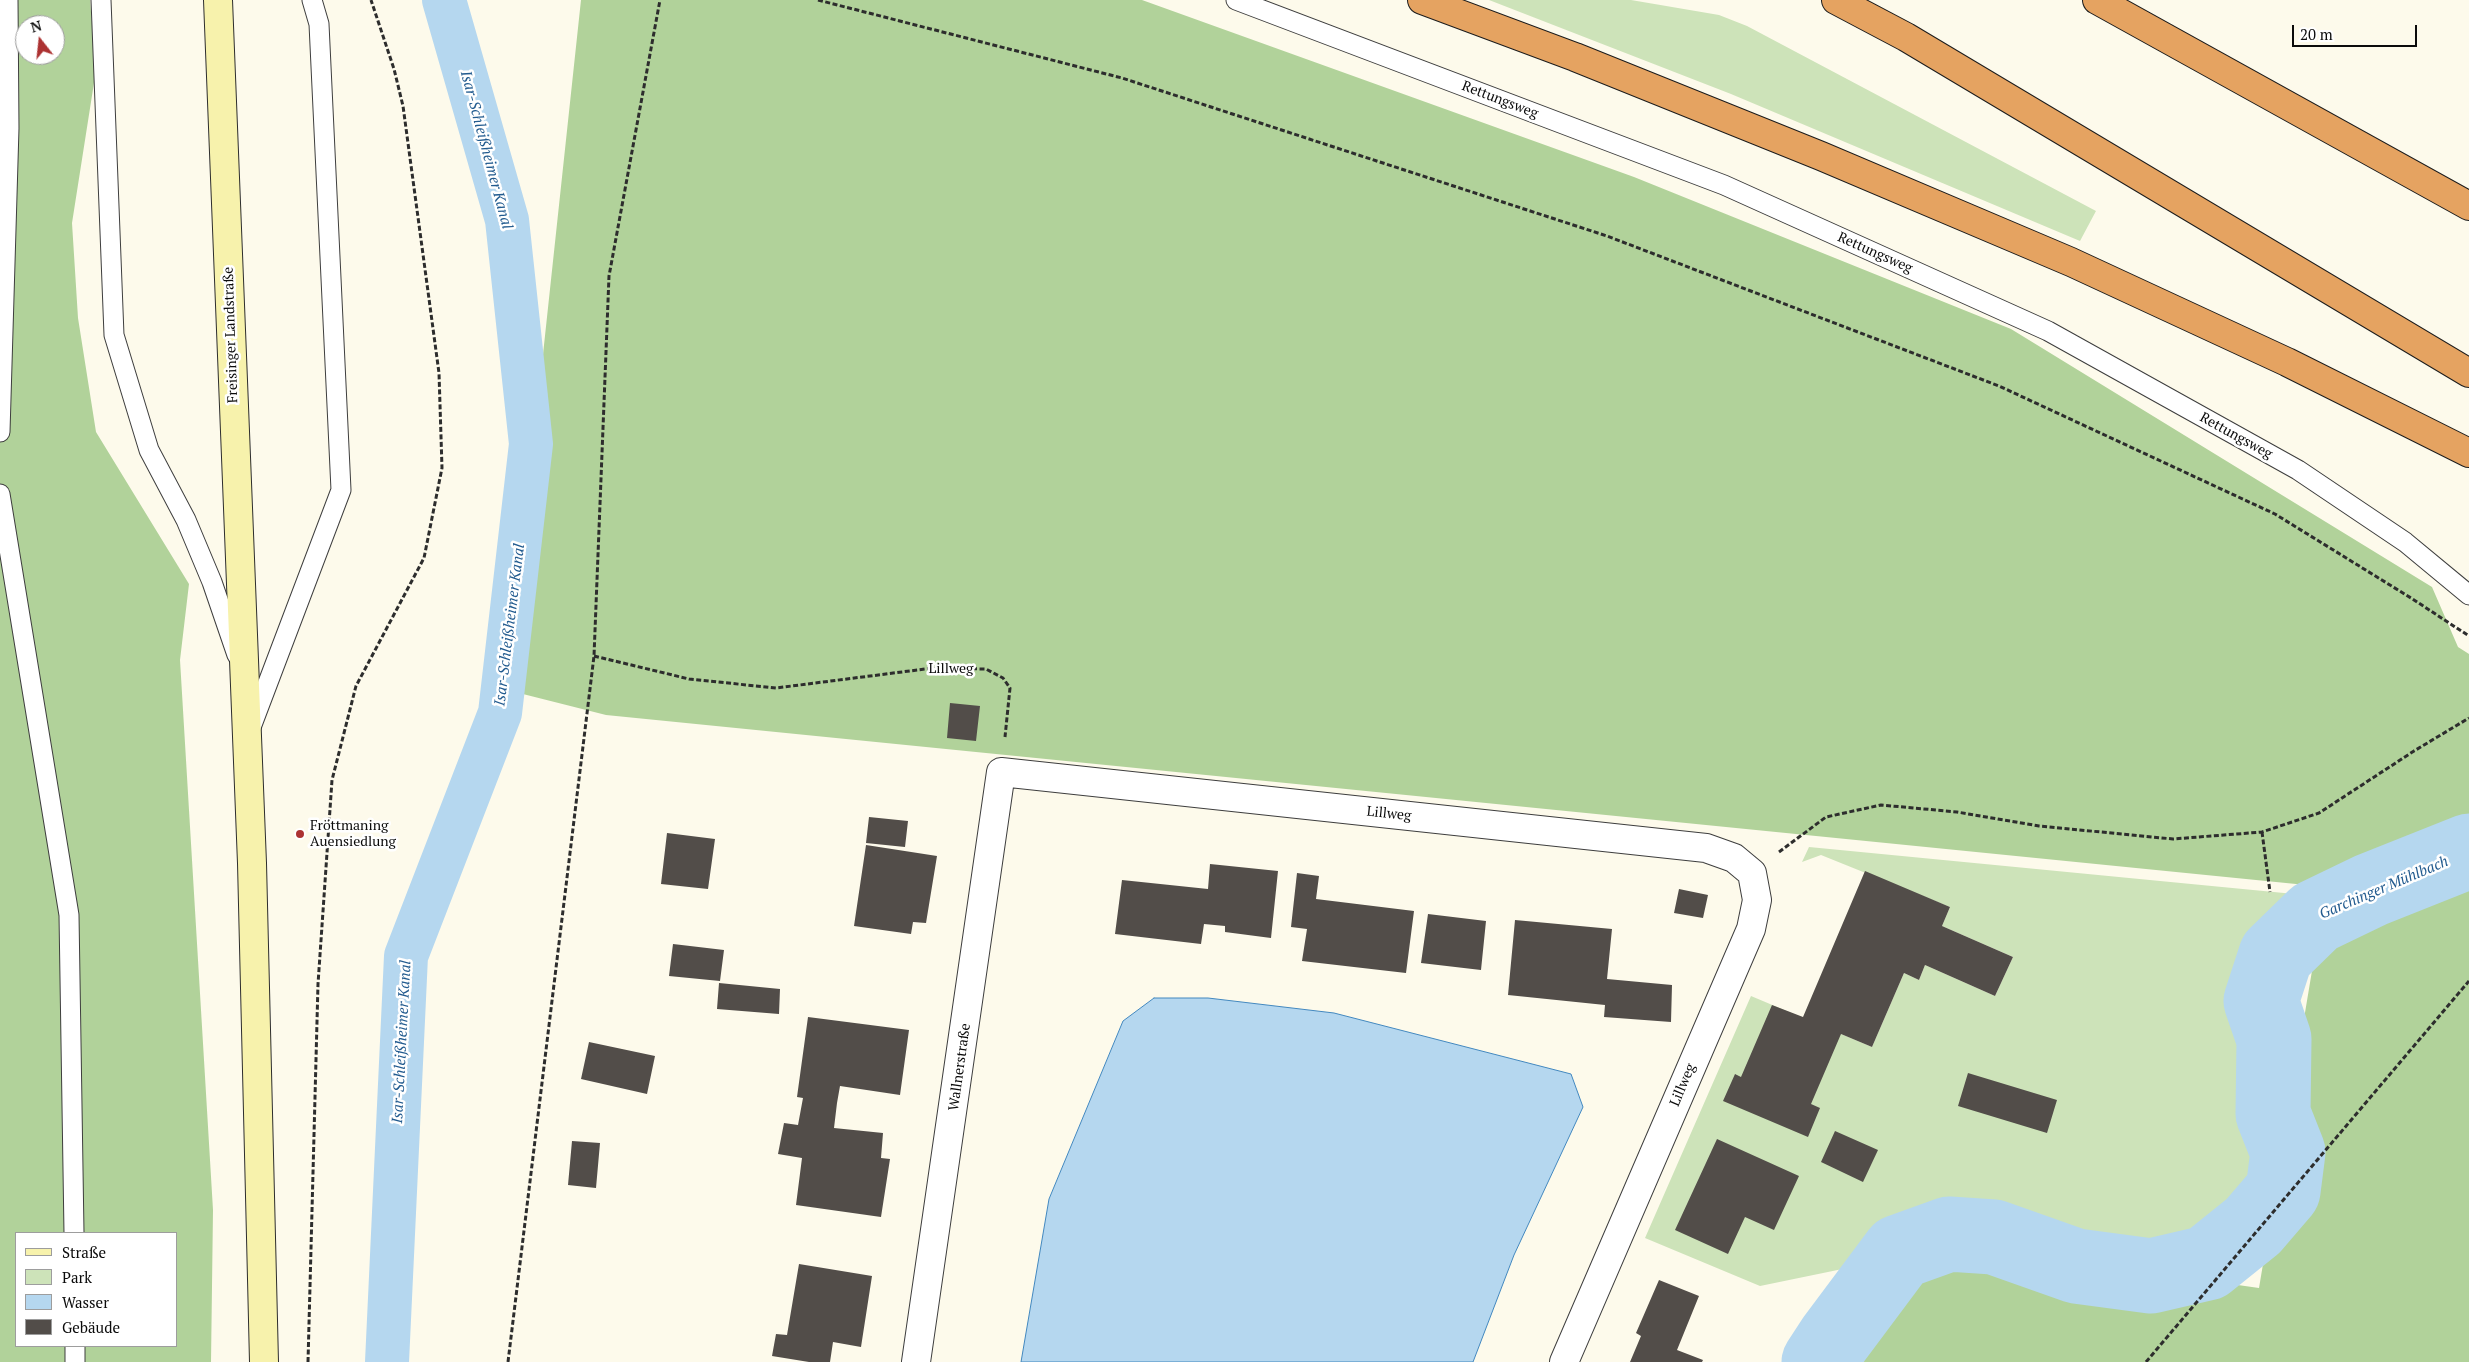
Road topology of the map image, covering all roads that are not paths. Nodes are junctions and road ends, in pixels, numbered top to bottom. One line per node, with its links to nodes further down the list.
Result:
1 (8, 0): 11 (lane)
2 (101, 0): 15 (lane)
3 (218, 0): 15 (main road, Freisinger Landstraße)
4 (312, 0): 16 (lane)
5 (1236, 0): 14 (lane, Rettungsweg)
6 (1422, 0): 12 (highway)
7 (1836, 0): 10 (highway)
8 (2097, 0): 9 (highway)
9 (2469, 206)
10 (2469, 373)
11 (0, 432)
12 (2469, 453)
13 (0, 494): 18 (lane)
14 (2469, 595)
15 (243, 670): 16 (main road, Freisinger Landstraße)
16 (246, 743): 21 (main road, Freisinger Landstraße)
17 (1001, 772): 22 (street, Wallnerstraße); 23 (street, Lillweg)
18 (74, 1232)
19 (75, 1347): 20 (lane)
20 (75, 1362)
21 (264, 1362)
22 (916, 1362)
23 (1564, 1362)

